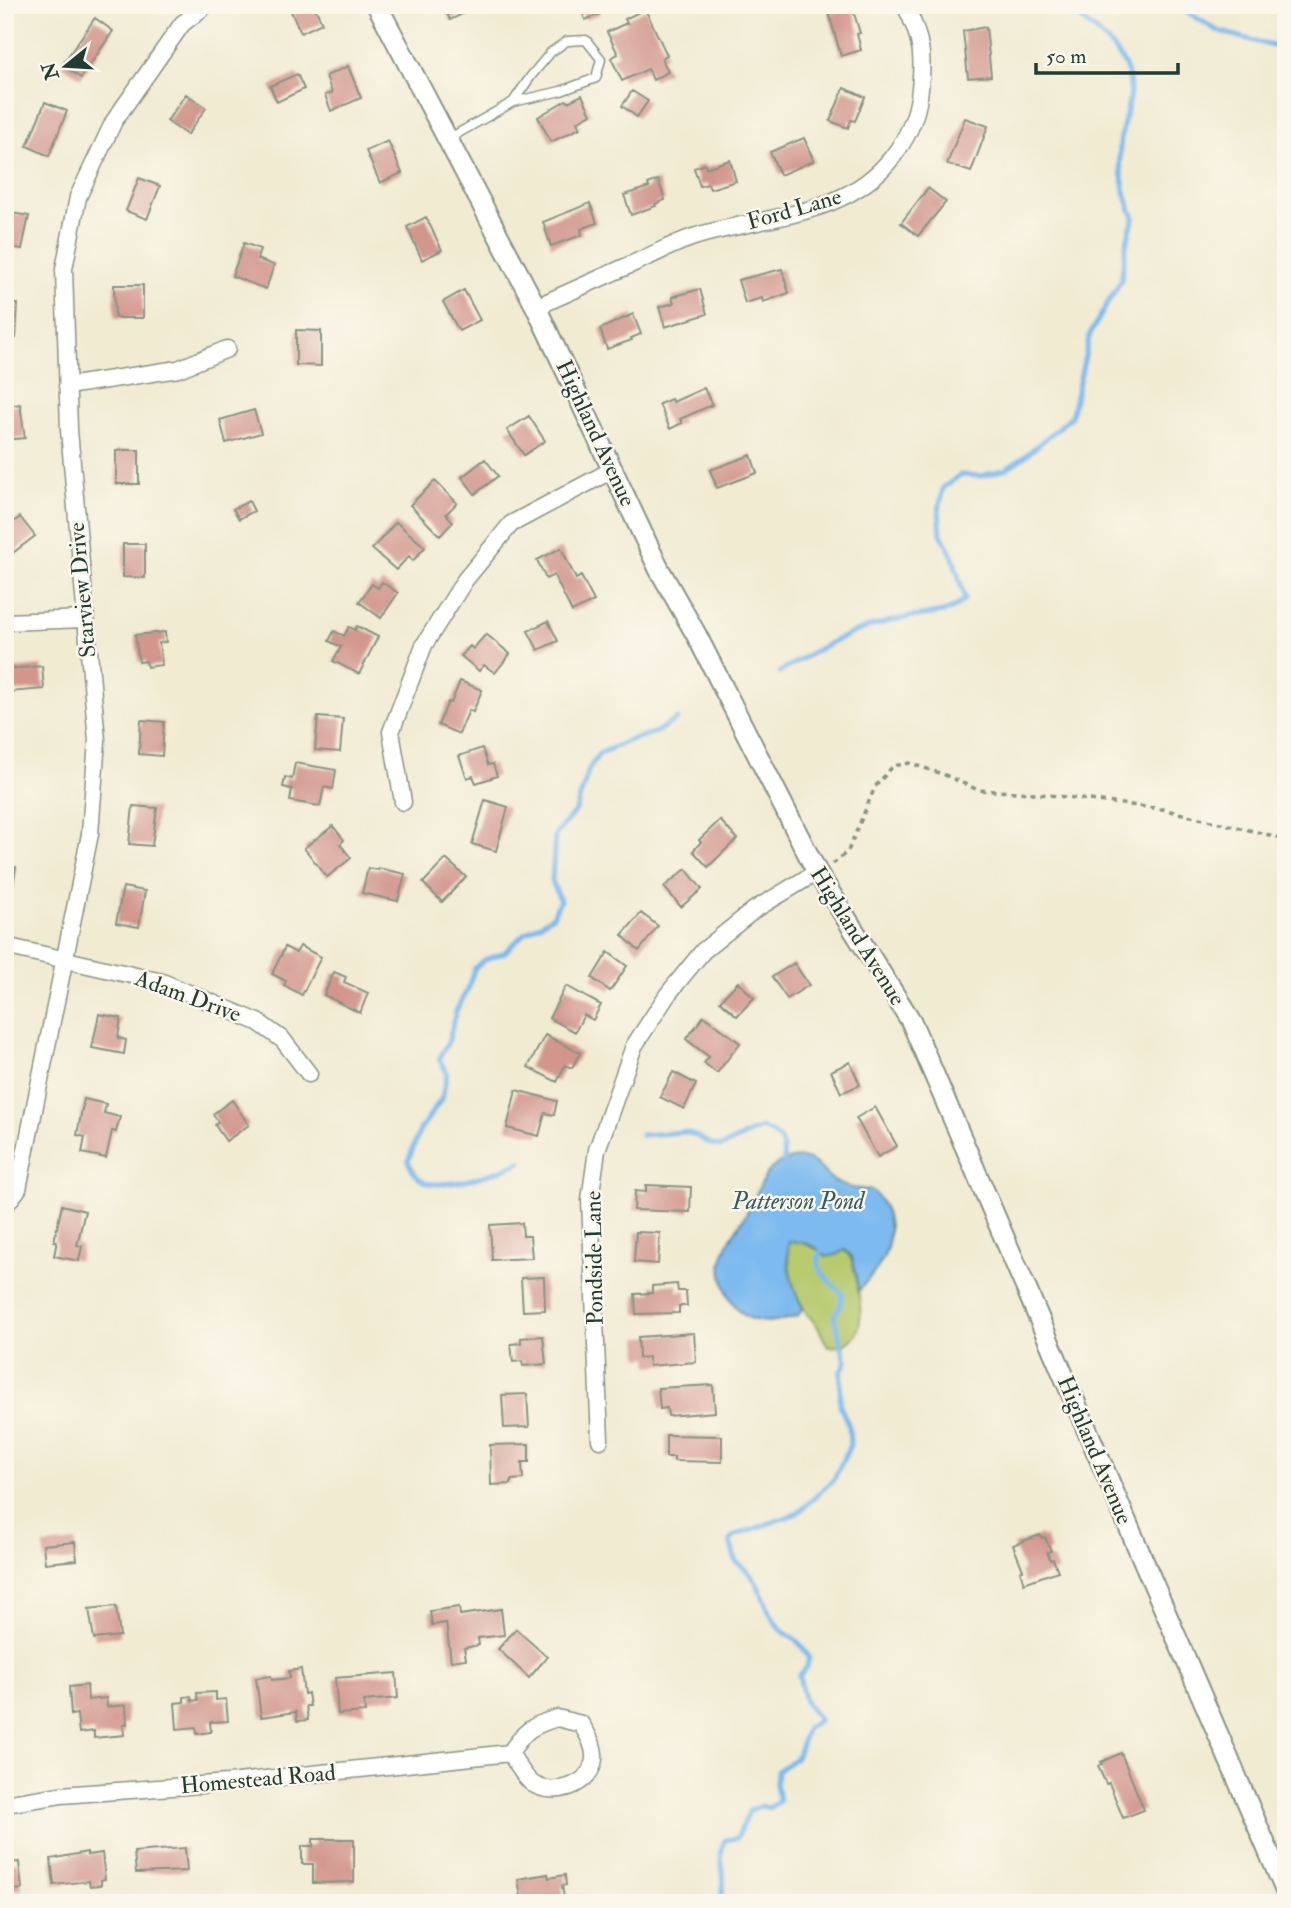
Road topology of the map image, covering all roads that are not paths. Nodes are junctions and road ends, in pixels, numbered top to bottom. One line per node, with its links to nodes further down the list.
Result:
1 (206, 5): 8 (street, Starview Drive)
2 (377, 5): 5 (street, Highland Avenue)
3 (905, 5): 6 (street, Ford Lane)
4 (513, 102): 4 (lane); 5 (lane)
5 (448, 139): 6 (street, Highland Avenue)
6 (536, 307): 9 (street, Highland Avenue)
7 (227, 349): 8 (street)
8 (67, 386): 10 (street, Starview Drive)
9 (614, 469): 12 (street); 13 (street, Highland Avenue)
10 (85, 618): 11 (street); 15 (street, Starview Drive)
11 (5, 622)
12 (404, 802)
13 (817, 872): 18 (street, Pondside Lane); 21 (street, Highland Avenue)
14 (5, 946): 15 (street, Adam Drive)
15 (65, 959): 16 (street, Adam Drive); 17 (street, Starview Drive)
16 (309, 1074)
17 (5, 1206)
18 (600, 1440)
19 (510, 1753): 19 (street); 20 (street, Homestead Road)
20 (5, 1804)
21 (1286, 1892)

